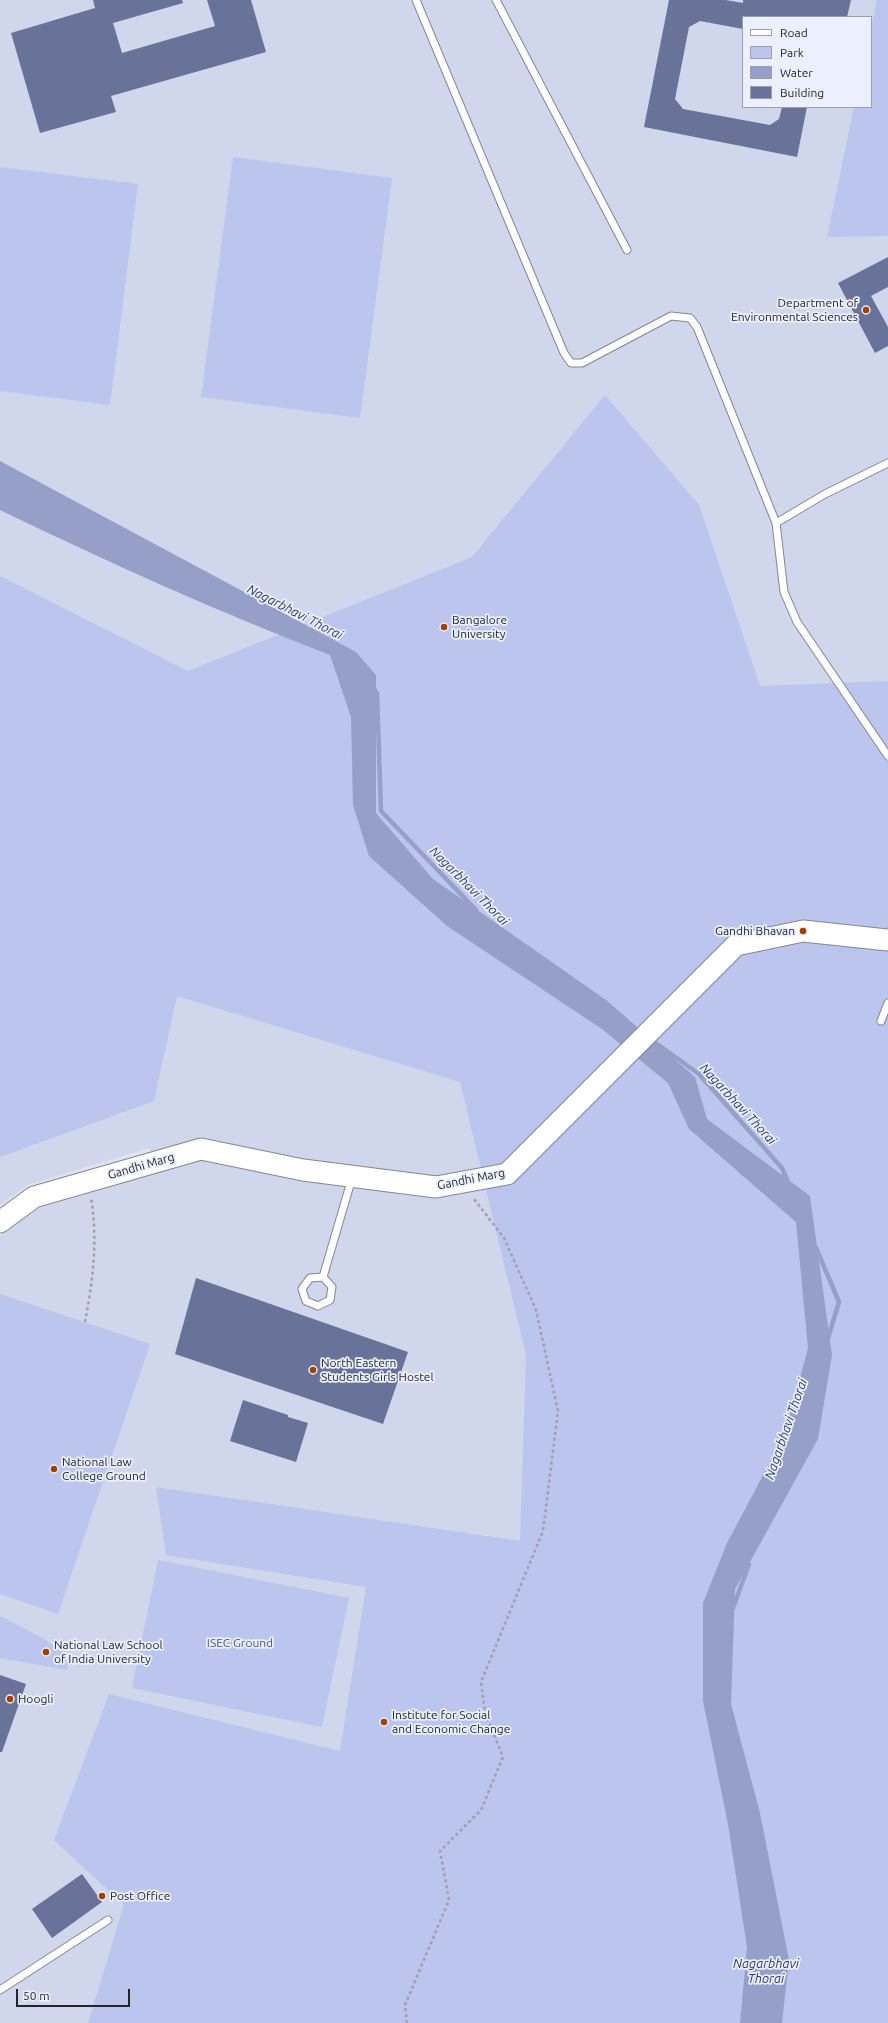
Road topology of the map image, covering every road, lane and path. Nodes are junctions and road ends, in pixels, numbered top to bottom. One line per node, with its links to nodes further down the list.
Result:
1 (416, 0): 5 (lane)
2 (496, 0): 3 (lane)
3 (627, 250)
4 (888, 463): 5 (lane)
5 (776, 523): 6 (lane)
6 (888, 756)
7 (888, 940): 12 (main road, Gandhi Marg)
8 (888, 1003): 9 (lane)
9 (881, 1020)
10 (353, 1176): 11 (main road, Gandhi Marg); 12 (main road, Gandhi Marg); 14 (lane)
11 (88, 1182): 13 (main road, Gandhi Marg); 15 (path)
12 (461, 1182): 18 (path)
13 (0, 1222)
14 (323, 1277): 14 (lane)
15 (85, 1322)
16 (108, 1920): 17 (lane)
17 (0, 1990)
18 (407, 2023)

